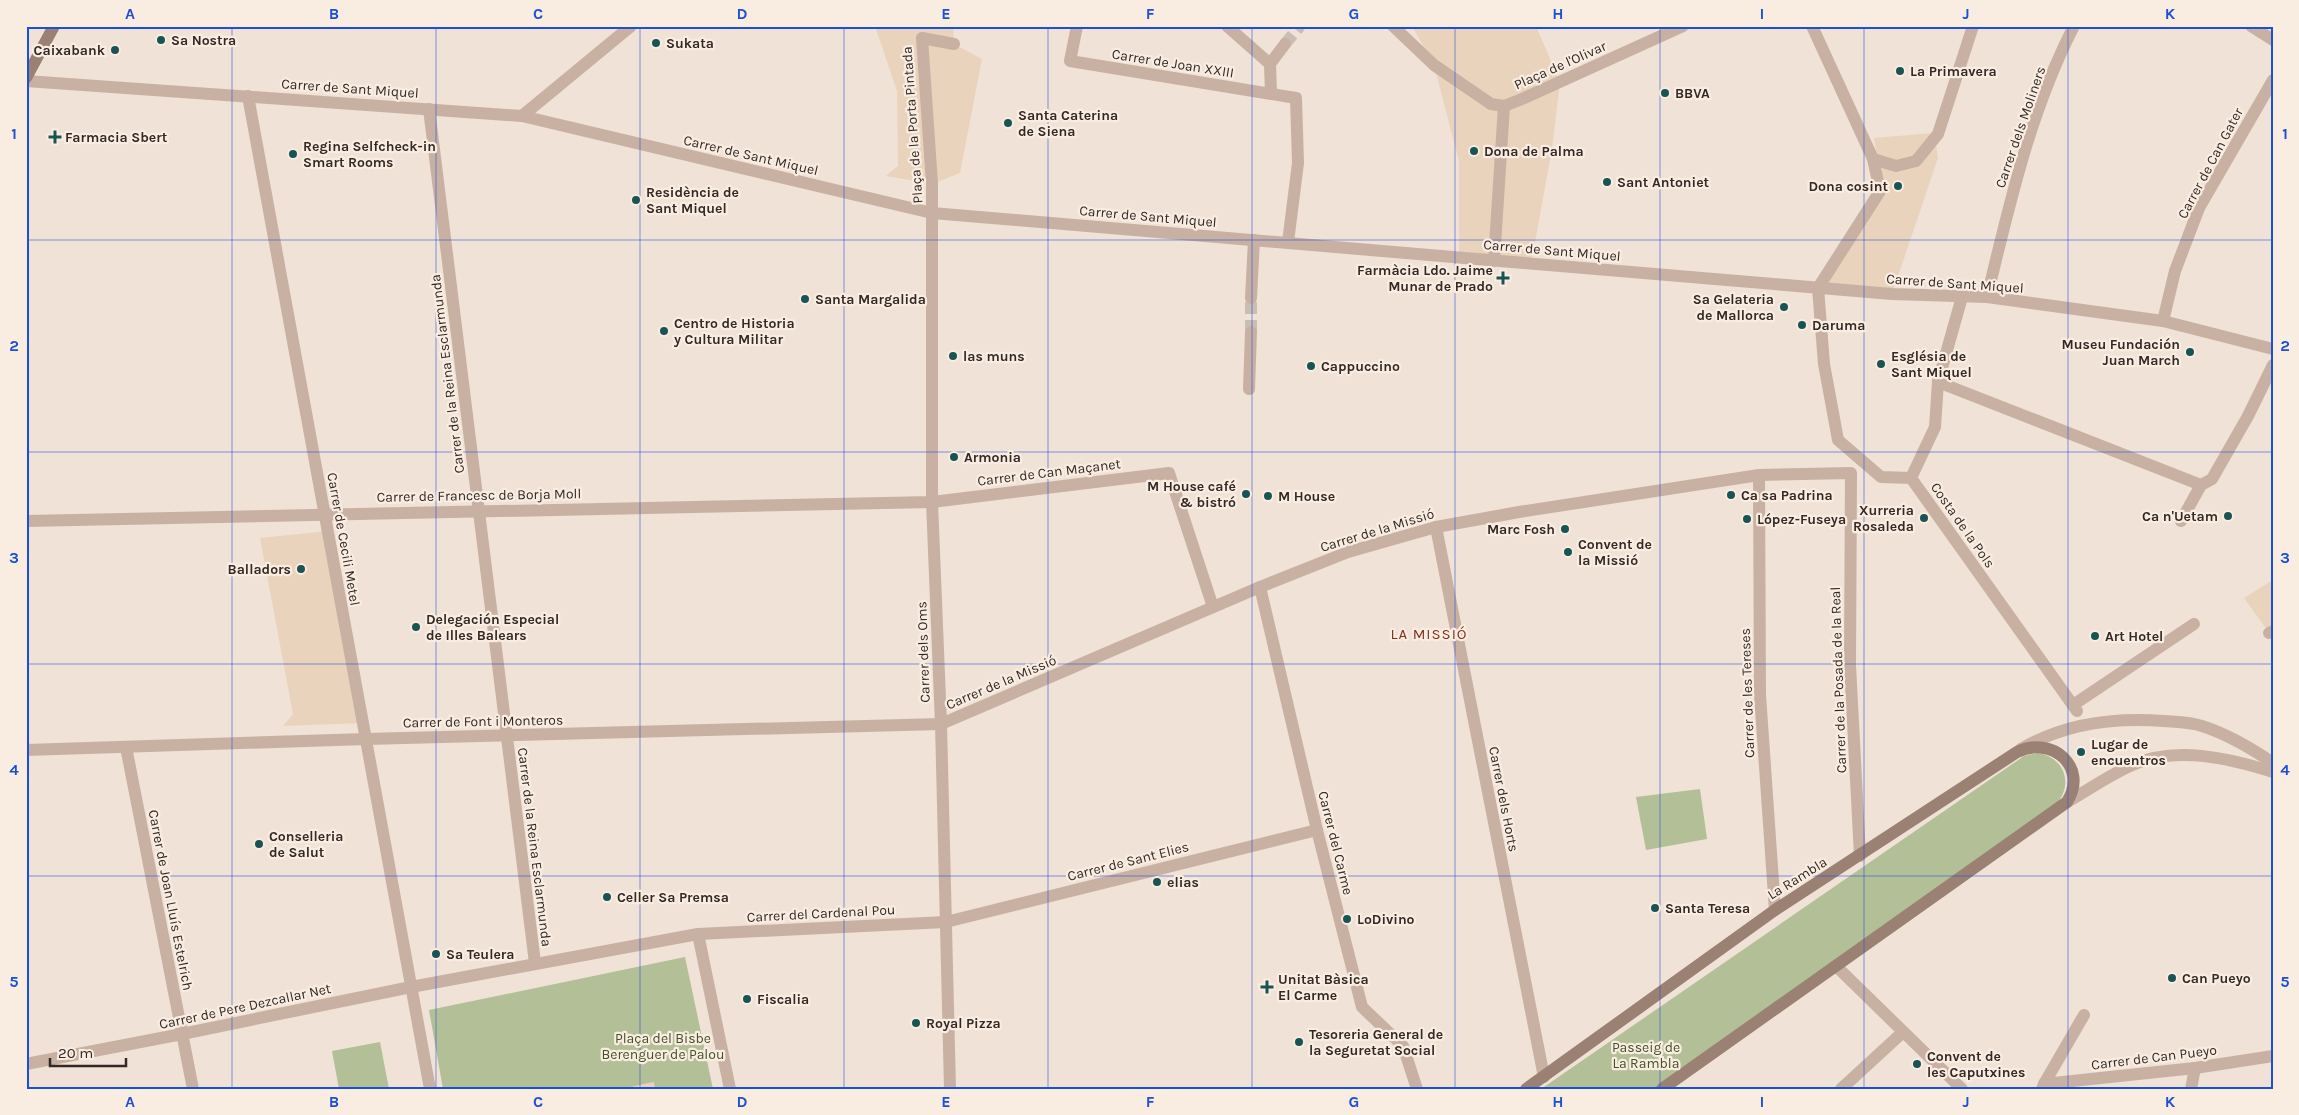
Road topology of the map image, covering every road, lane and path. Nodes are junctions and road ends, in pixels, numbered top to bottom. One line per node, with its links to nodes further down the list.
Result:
1 (54, 26): 15 (street)
2 (631, 26): 21 (street)
3 (1077, 26): 17 (street, Carrer de Joan XXIII)
4 (1227, 26): 14 (street)
5 (1393, 26): 19 (street, Plaça de l'Olivar)
6 (1683, 26): 19 (street, Plaça de l'Olivar)
7 (1812, 26): 22 (street)
8 (1973, 26): 22 (street)
9 (2074, 26): 28 (street, Carrer dels Moliners)
10 (2251, 26): 11 (street)
11 (2273, 40)
12 (954, 44): 23 (street, Plaça de la Porta Pintada)
13 (1285, 44): 14 (street)
14 (1270, 64): 17 (street)
15 (26, 79): 18 (street, Carrer de Sant Miquel)
16 (2273, 80): 31 (street, Carrer de Can Gater)
17 (1271, 93): 25 (street, Carrer de Joan XXIII)
18 (248, 96): 20 (street, Carrer de Sant Miquel); 43 (street, Carrer de Cecili Metel)
19 (1504, 106): 26 (street, Plaça de l'Olivar)
20 (429, 109): 21 (street, Carrer de Sant Miquel); 42 (street, Carrer de la Reina Esclarmunda)
21 (522, 116): 23 (street, Carrer de Sant Miquel)
22 (1873, 159): 27 (street)
23 (932, 213): 24 (street, Carrer de Sant Miquel); 41 (street, Carrer dels Oms)
24 (1254, 240): 25 (street, Carrer de Sant Miquel); 29 (street)
25 (1288, 242): 26 (street, Carrer de Sant Miquel)
26 (1494, 261): 27 (street, Carrer de Sant Miquel)
27 (1818, 288): 30 (street, Carrer de Sant Miquel); 39 (street, Costa de la Pols)
28 (1986, 297): 30 (street, Carrer de Sant Miquel); 31 (street, Carrer de Sant Miquel)
29 (1251, 298)
30 (1962, 298): 35 (street)
31 (2163, 321): 33 (street, Carrer de Sant Miquel)
32 (1251, 332): 36 (street)
33 (2273, 349)
34 (2273, 364): 40 (street)
35 (1938, 382): 39 (street); 40 (street)
36 (1249, 389)
37 (1851, 473): 38 (street, Carrer de la Missió); 60 (street, Carrer de la Posada de la Real)
38 (1760, 475): 46 (street, Carrer de la Missió); 61 (street, Carrer de les Tereses)
39 (1911, 478): 49 (street, Costa de la Pols)
40 (2201, 485): 45 (street)
41 (932, 502): 42 (street, Carrer de Francesc de Borja Moll); 48 (street, Carrer de Can Maçanet); 50 (street, Carrer dels Oms)
42 (478, 510): 43 (street, Carrer de Francesc de Borja Moll); 51 (street, Carrer de la Reina Esclarmunda)
43 (324, 514): 44 (street, Carrer de Francesc de Borja Moll); 52 (street, Carrer de Cecili Metel)
44 (26, 521)
45 (2181, 521)
46 (1436, 527): 47 (street, Carrer de la Missió); 73 (street, Carrer dels Horts)
47 (1260, 587): 48 (street, Carrer de la Missió); 59 (street, Carrer del Carme)
48 (1213, 607): 50 (street, Carrer de la Missió)
49 (2194, 624)
50 (941, 724): 51 (street, Carrer de Font i Monteros); 62 (street, Carrer dels Oms)
51 (506, 736): 52 (street, Carrer de Font i Monteros); 64 (street, Carrer de la Reina Esclarmunda)
52 (366, 739): 53 (street, Carrer de Font i Monteros); 66 (street, Carrer de Cecili Metel)
53 (126, 747): 54 (street, Carrer de Font i Monteros); 69 (street, Carrer de Joan Lluís Estelrich)
54 (26, 750)
55 (2017, 752): 56 (street); 58 (street); 60 (street, La Rambla)
56 (2273, 763)
57 (2273, 772): 58 (street)
58 (2067, 802): 65 (street)
59 (1317, 830): 62 (street, Carrer de Sant Elies); 79 (street, Carrer del Carme)
60 (1860, 856): 61 (street, La Rambla)
61 (1775, 910): 73 (street, La Rambla)
62 (946, 922): 63 (street, Carrer del Cardenal Pou); 78 (street, Carrer dels Oms)
63 (698, 934): 64 (street); 77 (street)
64 (534, 963): 66 (street)
65 (1836, 966): 68 (street); 81 (street)
66 (411, 987): 69 (street, Carrer de Pere Dezcallar Net); 76 (street)
67 (2084, 1015): 74 (street)
68 (1903, 1032): 82 (street); 83 (street)
69 (182, 1034): 71 (street, Carrer de Pere Dezcallar Net); 75 (street, Carrer de Joan Lluís Estelrich)
70 (2273, 1056): 72 (street, Carrer de Can Pueyo)
71 (26, 1064)
72 (2195, 1068): 74 (street, Carrer de Can Pueyo); 84 (street)
73 (1544, 1077): 80 (street, La Rambla)
74 (2043, 1086)
75 (193, 1089)
76 (430, 1089)
77 (730, 1089)
78 (950, 1089)
79 (1418, 1089)
80 (1526, 1089)
81 (1662, 1089)
82 (1841, 1089)
83 (1962, 1089)
84 (2191, 1089)

